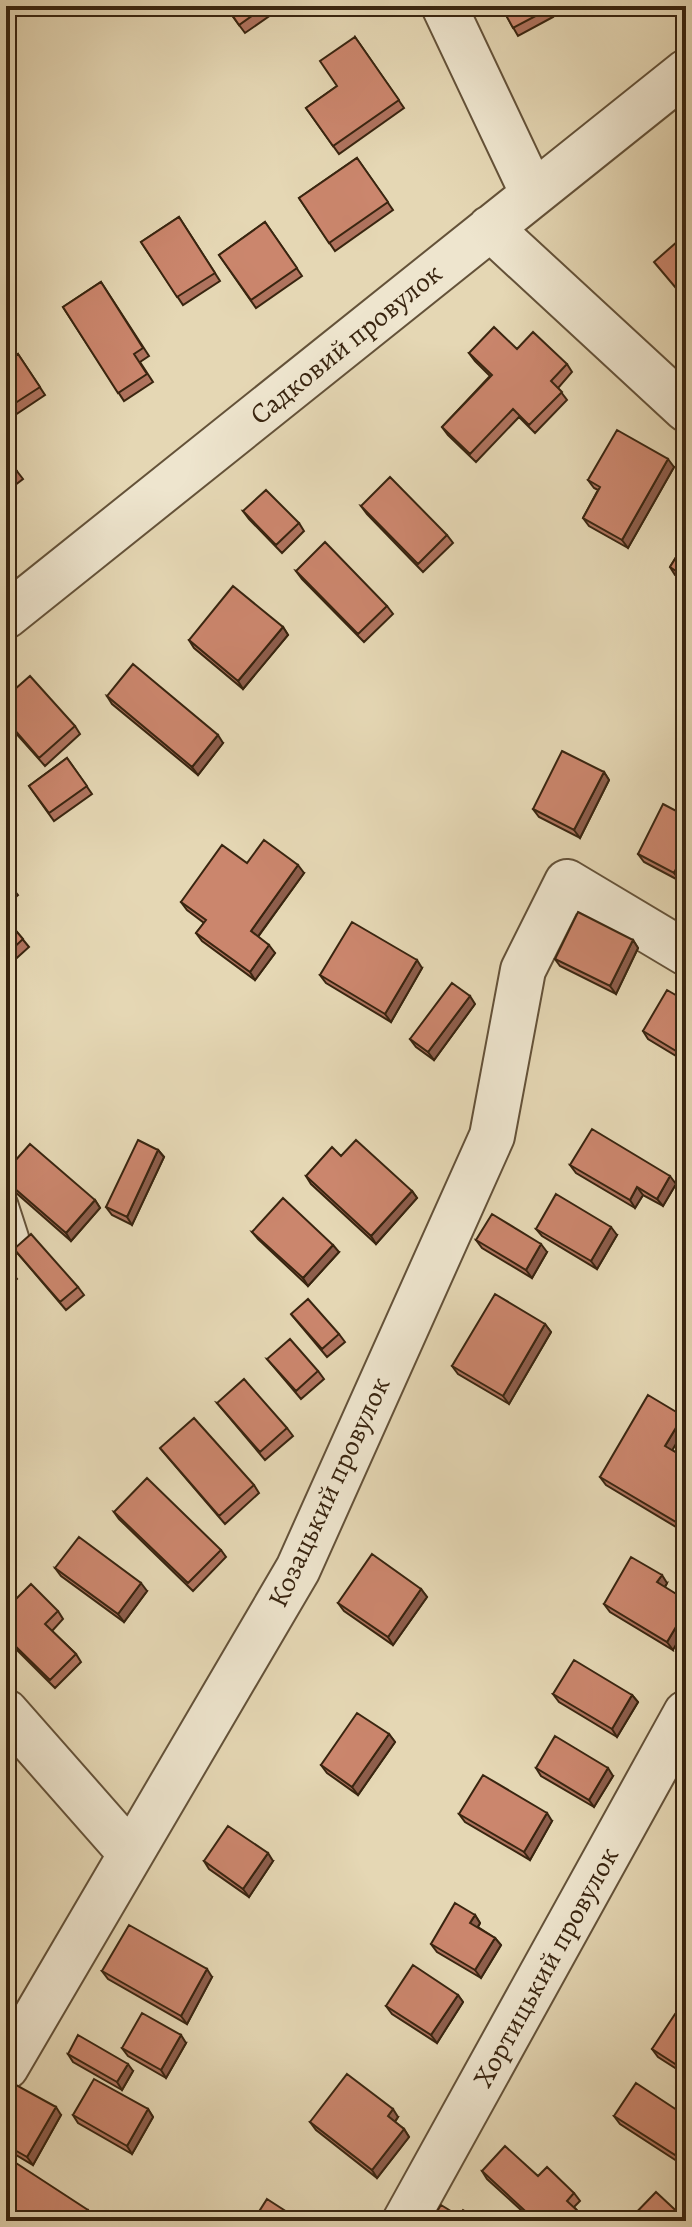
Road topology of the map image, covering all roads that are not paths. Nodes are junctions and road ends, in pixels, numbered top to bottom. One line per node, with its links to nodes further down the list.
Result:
1 (444, 6): 3 (street)
2 (686, 72): 3 (street, Садковий провулок)
3 (533, 194): 4 (street, Садковий провулок)
4 (490, 228): 5 (street); 6 (street, Садковий провулок)
5 (686, 409)
6 (6, 616)
7 (686, 953): 12 (street, Козацький провулок)
8 (6, 1203): 9 (lane)
9 (17, 1237)
10 (6, 1712): 12 (street)
11 (686, 1713): 14 (street, Хортицький провулок)
12 (131, 1854): 13 (street, Козацький провулок)
13 (6, 2067)
14 (405, 2221)

